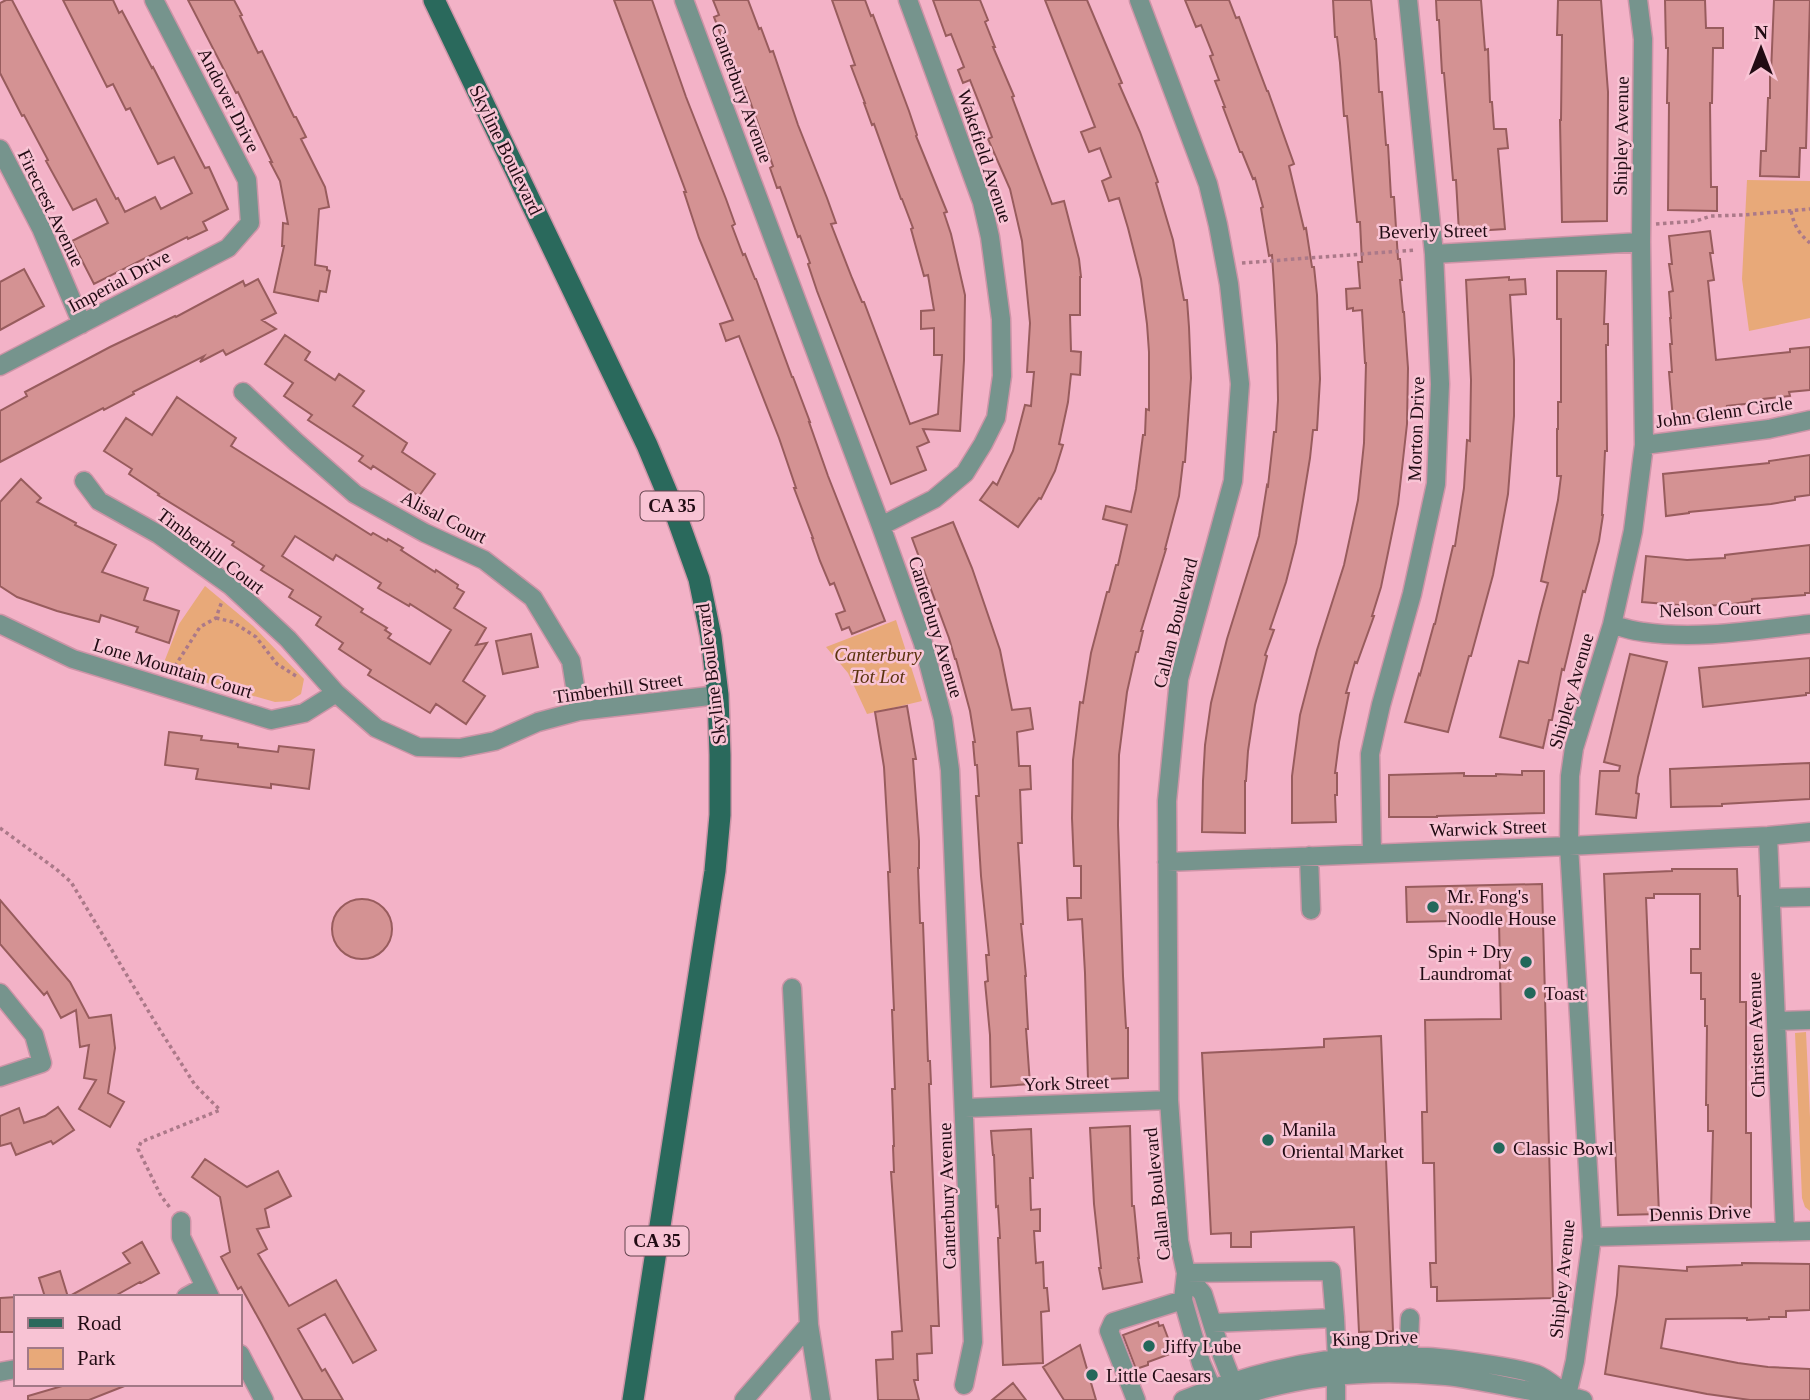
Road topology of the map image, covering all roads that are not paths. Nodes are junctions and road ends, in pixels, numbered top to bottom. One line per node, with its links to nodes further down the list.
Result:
1 (154, 0): 9 (street, Andover Drive)
2 (434, 0): 23 (main road, Skyline Boulevard / CA 35)
3 (684, 0): 18 (street, Canterbury Avenue)
4 (908, 0): 18 (street, Wakefield Avenue)
5 (1139, 0): 30 (street, Callan Boulevard)
6 (1408, 0): 11 (street, Morton Drive)
7 (1638, 0): 10 (street, Shipley Avenue)
8 (0, 149): 12 (street, Firecrest Avenue)
9 (250, 223): 12 (street, Imperial Drive)
10 (1641, 233): 11 (street, Beverly Street); 16 (street, Shipley Avenue)
11 (1434, 254): 28 (street, Morton Drive)
12 (82, 324): 13 (street, Imperial Drive)
13 (0, 366)
14 (243, 392): 24 (street, Alisal Court)
15 (1810, 420): 16 (street, John Glenn Circle)
16 (1644, 445): 21 (street, Shipley Avenue)
17 (84, 481): 22 (street, Timberhill Court)
18 (881, 526): 40 (street, Canterbury Avenue)
19 (0, 624): 22 (street, Lone Mountain Court)
20 (1810, 624): 21 (street, Nelson Court)
21 (1612, 625): 27 (street, Shipley Avenue)
22 (336, 693): 24 (street, Timberhill Street)
23 (718, 695): 24 (street, Timberhill Street); 60 (main road, Skyline Boulevard / CA 35)
24 (579, 711)
25 (1810, 832): 26 (street, Warwick Street)
26 (1768, 836): 27 (street, Warwick Street); 32 (street, Christen Avenue)
27 (1569, 846): 28 (street, Warwick Street); 44 (street, Shipley Avenue)
28 (1373, 854): 29 (street, Warwick Street)
29 (1309, 856): 30 (street, Warwick Street); 33 (street)
30 (1167, 862): 39 (street, Callan Boulevard)
31 (1810, 897): 32 (street)
32 (1772, 898): 37 (street, Christen Avenue)
33 (1311, 910)
34 (792, 988): 51 (street)
35 (0, 993): 38 (street)
36 (1810, 1020): 37 (street)
37 (1777, 1021): 42 (street, Christen Avenue)
38 (0, 1077)
39 (1169, 1100): 40 (street, York Street); 45 (street, Callan Boulevard)
40 (965, 1108): 55 (street, Canterbury Avenue)
41 (181, 1222): 46 (street)
42 (1785, 1231): 43 (street, Dennis Drive); 44 (street, Dennis Drive)
43 (1810, 1231)
44 (1592, 1237): 58 (street, Shipley Avenue)
45 (1186, 1273): 47 (street, Callan Boulevard); 48 (street); 50 (street, Callan Boulevard)
46 (207, 1292)
47 (1183, 1300): 56 (street, Callan Boulevard); 63 (street)
48 (1335, 1318): 50 (street); 54 (street)
49 (1410, 1318): 53 (street)
50 (1212, 1323): 57 (street, Callan Boulevard)
51 (808, 1325): 61 (street); 62 (street)
52 (242, 1358): 59 (street)
53 (1408, 1364): 54 (street, King Drive); 58 (street, King Drive)
54 (1336, 1368): 57 (street, King Drive); 65 (street)
55 (964, 1385)
56 (1214, 1394): 57 (street, King Drive); 64 (street, King Drive)
57 (1235, 1394)
58 (1575, 1397)
59 (264, 1400)
60 (633, 1400)
61 (744, 1400)
62 (821, 1400)
63 (1136, 1400)
64 (1183, 1400)
65 (1336, 1400)

